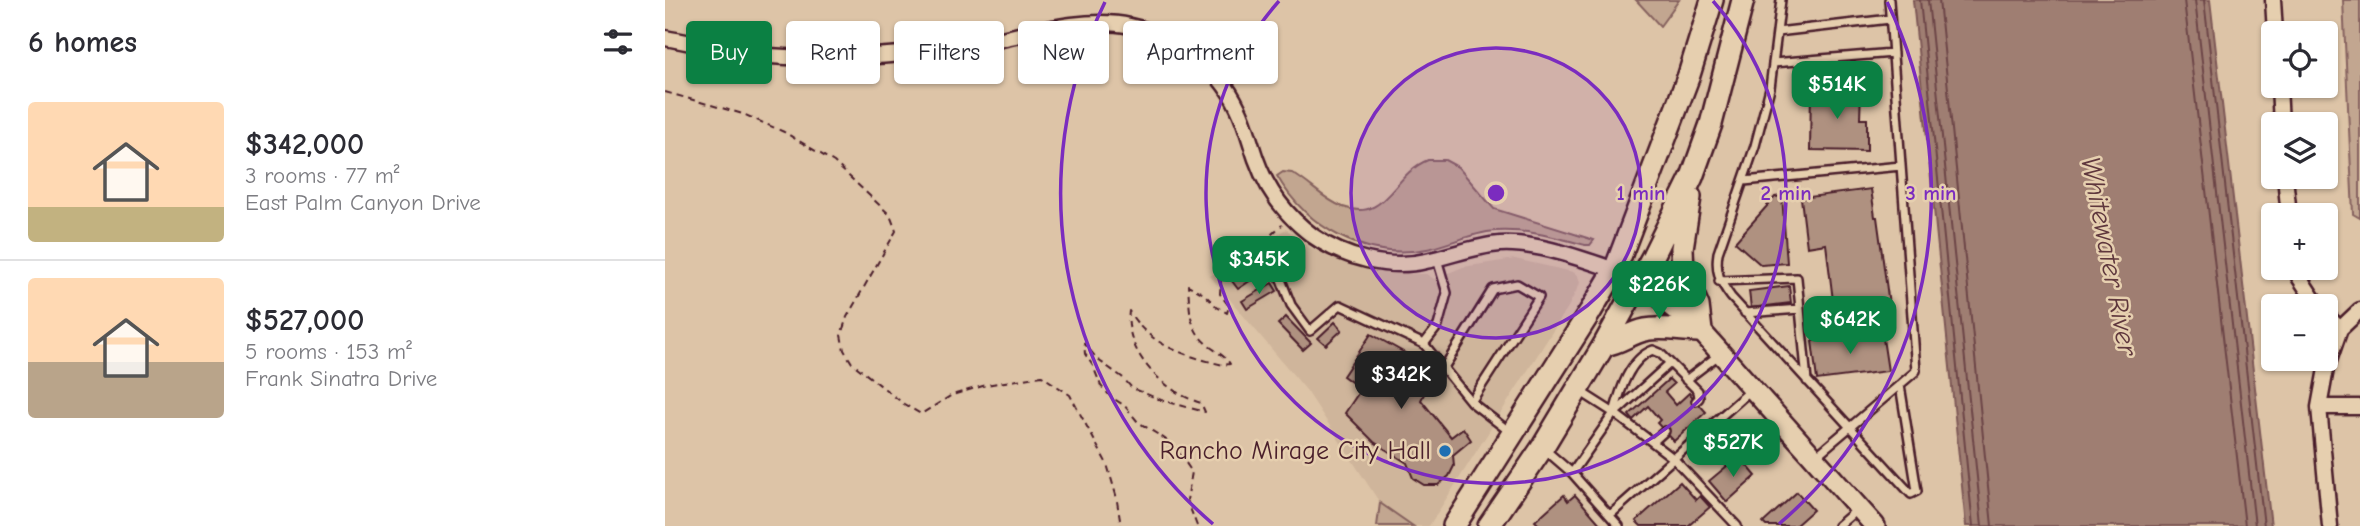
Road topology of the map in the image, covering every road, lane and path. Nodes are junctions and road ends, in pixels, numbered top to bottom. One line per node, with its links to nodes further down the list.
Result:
1 (1713, 0): 18 (main road)
2 (1743, 0): 14 (main road)
3 (1781, 0): 8 (lane)
4 (1889, 0): 6 (lane)
5 (2273, 0): 7 (street)
6 (1890, 19): 8 (lane); 10 (lane)
7 (2274, 21)
8 (1777, 32): 11 (lane)
9 (665, 38): 16 (street)
10 (1893, 53): 11 (lane); 13 (lane)
11 (1773, 63): 15 (lane)
12 (665, 92): 52 (path)
13 (1901, 166): 15 (lane); 34 (lane)
14 (1692, 177): 21 (main road); 26 (main road)
15 (1744, 181): 20 (lane)
16 (1291, 218): 17 (street); 53 (path)
17 (1437, 259): 18 (street); 27 (lane)
18 (1615, 270): 21 (main road); 44 (main road)
19 (1280, 276): 27 (lane)
20 (1719, 281): 22 (lane); 24 (lane)
21 (1639, 282): 26 (main road); 28 (main road)
22 (1800, 309): 24 (lane); 33 (lane)
23 (2360, 310): 25 (street)
24 (1745, 313): 33 (lane)
25 (2340, 329): 39 (street)
26 (1701, 331): 28 (main road); 29 (main road)
27 (1424, 344): 31 (lane)
28 (1604, 345): 36 (main road)
29 (1721, 354): 32 (lane); 35 (main road)
30 (1670, 363): 32 (lane); 41 (lane); 41 (lane)
31 (1443, 369): 37 (lane); 37 (lane)
32 (1686, 380): 38 (lane)
33 (1807, 381): 42 (lane)
34 (1900, 385): 42 (lane); 42 (lane)
35 (1752, 389): 47 (lane); 48 (main road)
36 (1577, 390): 41 (lane); 46 (main road)
37 (1471, 401): 44 (lane)
38 (1696, 401)
39 (2319, 407): 40 (street); 60 (street)
40 (2360, 407)
41 (1614, 413): 45 (lane); 49 (lane)
42 (1850, 427): 48 (lane)
43 (1665, 431): 45 (lane)
44 (1514, 434): 54 (main road)
45 (1654, 442): 47 (lane)
46 (1542, 448): 49 (lane); 55 (main road)
47 (1673, 458): 51 (lane); 57 (lane)
48 (1814, 458): 50 (main road)
49 (1572, 473): 51 (lane)
50 (1859, 508): 58 (lane); 59 (main road)
51 (1610, 515): 56 (lane)
52 (1121, 526)
53 (1197, 526)
54 (1454, 526)
55 (1489, 526)
56 (1619, 526)
57 (1737, 526)
58 (1838, 526)
59 (1875, 526)
60 (2330, 526)

